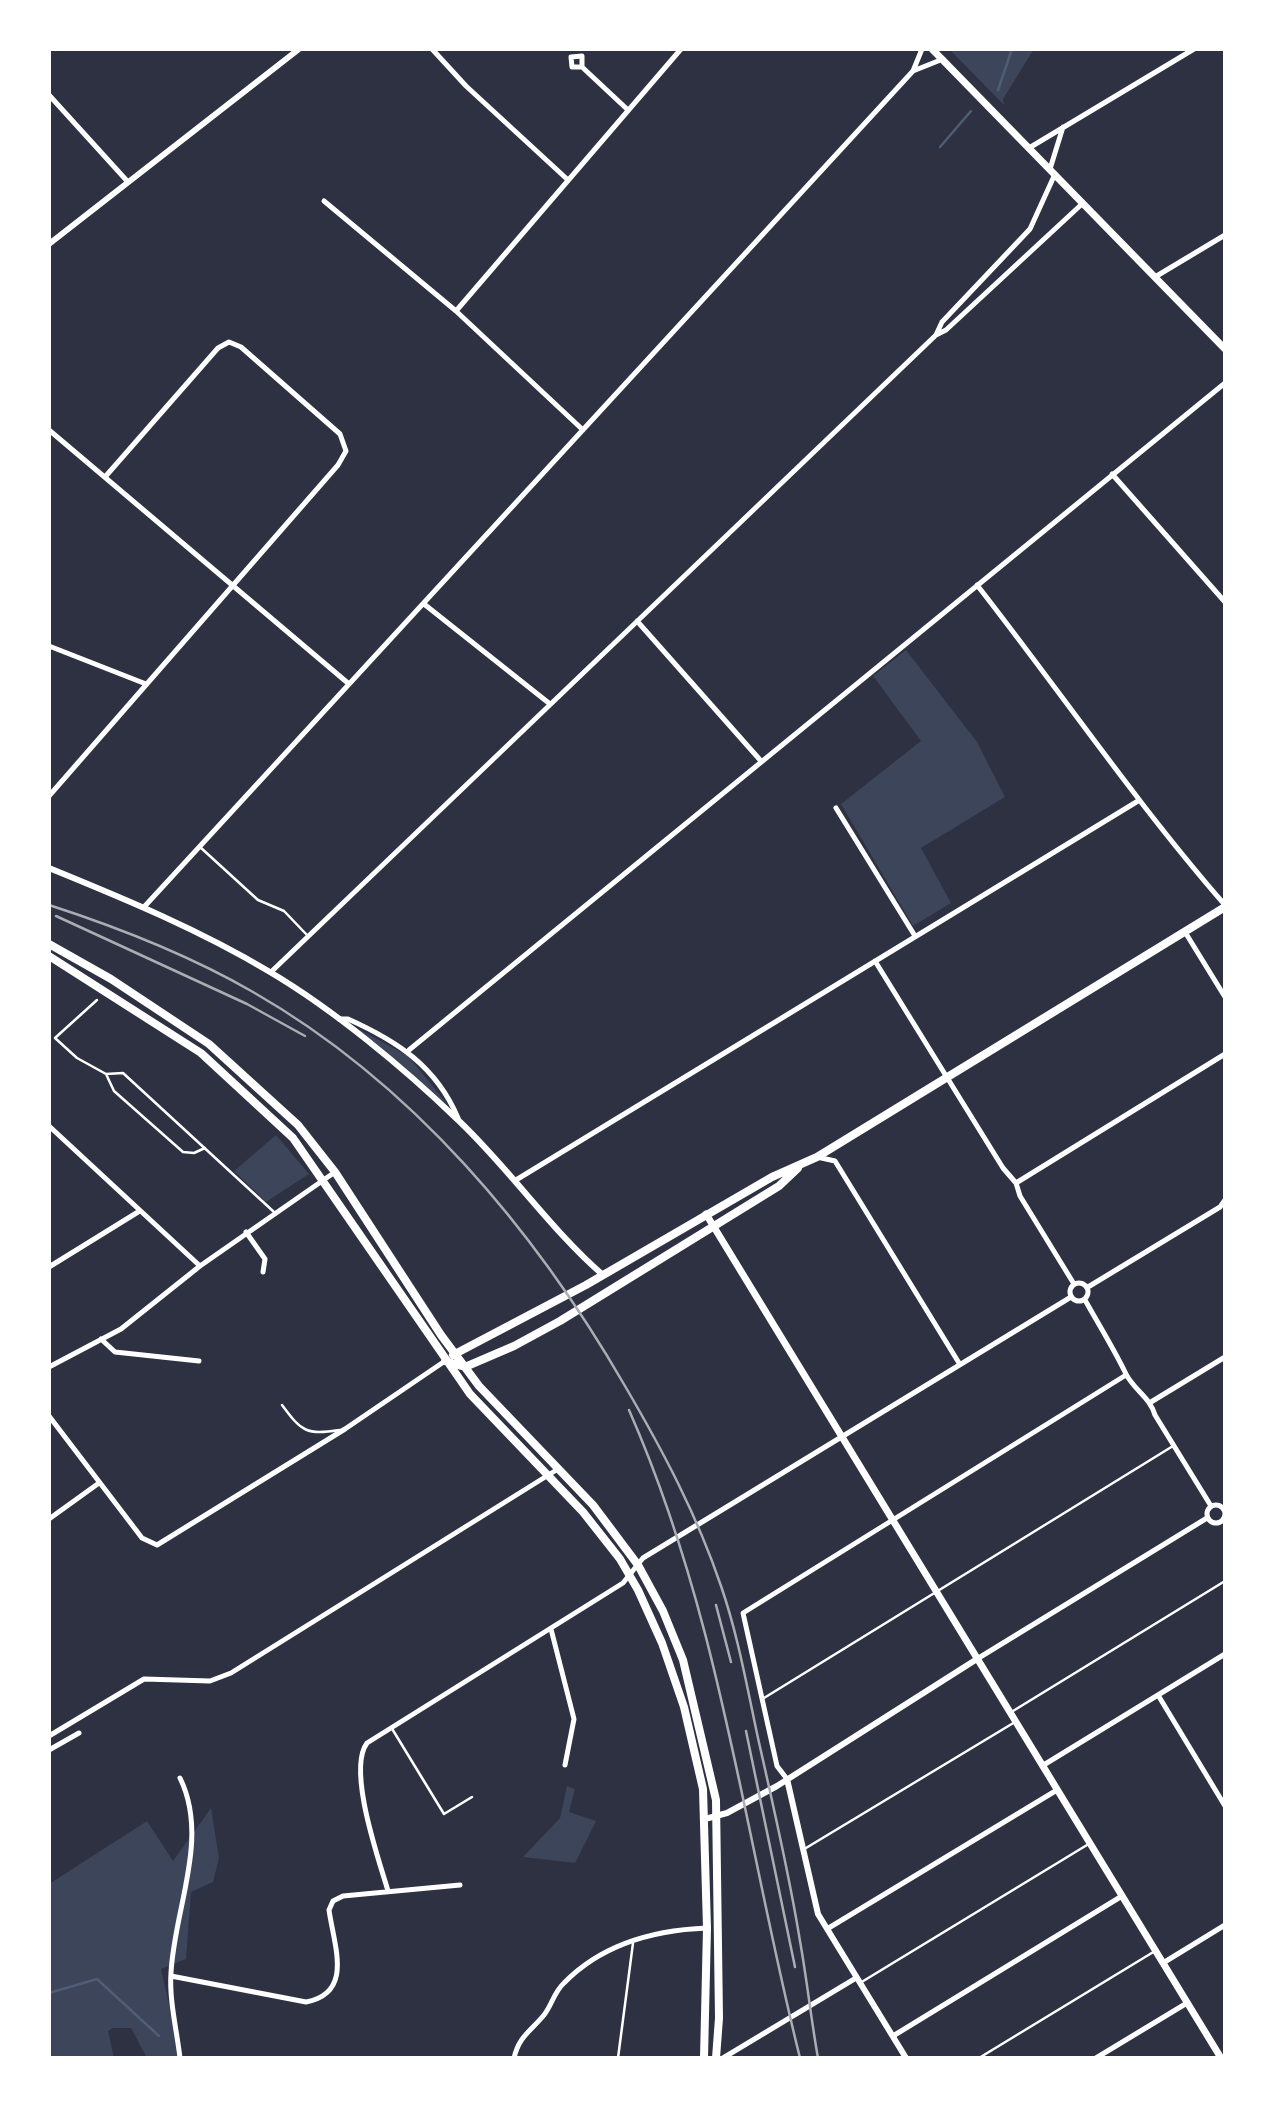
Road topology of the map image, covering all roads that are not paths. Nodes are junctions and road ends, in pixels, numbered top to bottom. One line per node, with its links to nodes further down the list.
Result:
1 (299, 49): 16 (street)
2 (432, 49): 15 (street)
3 (681, 49): 11 (street)
4 (922, 49): 9 (street)
5 (932, 49): 7 (main road)
6 (1194, 49): 12 (street)
7 (943, 59): 9 (street); 13 (main road)
8 (582, 67): 11 (street)
9 (913, 71): 27 (street)
10 (49, 95): 16 (street)
11 (628, 110): 15 (street)
12 (1063, 127): 13 (street); 14 (street)
13 (1029, 148): 14 (main road)
14 (1052, 172): 18 (main road); 23 (street)
15 (568, 180): 22 (street)
16 (128, 182): 20 (street)
17 (324, 201): 22 (street)
18 (1083, 203): 21 (main road); 23 (street)
19 (1225, 235): 21 (street)
20 (49, 244)
21 (1155, 277): 24 (main road)
22 (456, 311): 27 (street)
23 (936, 335): 34 (street)
24 (1225, 349)
25 (1225, 383): 28 (street)
26 (49, 430): 29 (street)
27 (583, 430): 33 (street)
28 (1112, 474): 31 (street); 32 (street)
29 (105, 477): 30 (street); 30 (street)
30 (233, 585): 36 (street); 37 (street)
31 (977, 585): 39 (street); 41 (street)
32 (1225, 602)
33 (424, 604): 37 (street); 38 (street)
34 (637, 621): 38 (street); 39 (street)
35 (49, 646): 36 (street)
36 (146, 684): 40 (street)
37 (349, 684): 43 (street)
38 (550, 704): 48 (street)
39 (761, 761): 57 (street)
40 (49, 796)
41 (1138, 801): 45 (street); 49 (street)
42 (836, 807): 49 (street)
43 (200, 846): 46 (street); 48 (lane)
44 (49, 869): 46 (street)
45 (1225, 906): 47 (highway)
46 (144, 907): 53 (street)
47 (1185, 932): 54 (street); 60 (highway)
48 (307, 935): 53 (street)
49 (915, 936): 52 (street)
50 (49, 944): 66 (highway)
51 (49, 957): 67 (highway)
52 (875, 961): 60 (street); 68 (street)
53 (271, 972): 56 (street)
54 (1225, 996)
55 (97, 1000): 59 (lane)
56 (336, 1020): 57 (street); 61 (street)
57 (409, 1050): 61 (street)
58 (1225, 1054): 69 (street)
59 (106, 1074): 63 (lane); 63 (lane)
60 (948, 1078): 64 (highway); 69 (street)
61 (459, 1121): 68 (street)
62 (49, 1126): 71 (street)
63 (205, 1148): 72 (lane)
64 (817, 1157): 65 (highway); 89 (street)
65 (802, 1165): 73 (highway); 74 (highway)
66 (335, 1172): 67 (street); 85 (highway)
67 (324, 1179): 72 (street); 88 (highway)
68 (516, 1180): 79 (street)
69 (1016, 1183): 80 (street)
70 (1225, 1200): 81 (street)
71 (138, 1212): 76 (street); 77 (street)
72 (274, 1212): 75 (street)
73 (706, 1214): 74 (main road); 79 (highway)
74 (713, 1226): 91 (highway); 97 (main road)
75 (246, 1232): 76 (street); 78 (street)
76 (200, 1266): 84 (street)
77 (49, 1267)
78 (263, 1272)
79 (603, 1275): 85 (highway)
80 (1074, 1284): 81 (street); 82 (street)
81 (1088, 1287): 83 (street)
82 (1071, 1297): 83 (street); 89 (street)
83 (1084, 1300): 92 (street)
84 (101, 1339): 87 (street); 90 (street)
85 (455, 1354): 88 (highway); 91 (highway)
86 (1225, 1357): 93 (street)
87 (199, 1361)
88 (445, 1361): 91 (highway); 96 (street); 100 (highway)
89 (959, 1363): 97 (street)
90 (49, 1367)
91 (465, 1367): 99 (highway)
92 (1126, 1375): 93 (street); 106 (street)
93 (1151, 1402): 98 (street)
94 (282, 1405): 96 (lane)
95 (49, 1416): 101 (street)
96 (345, 1429): 101 (street)
97 (842, 1437): 106 (main road); 109 (street)
98 (1174, 1446): 102 (street); 112 (lane)
99 (558, 1469): 100 (street); 109 (highway)
100 (548, 1476): 110 (highway); 122 (street)
101 (99, 1483): 105 (street)
102 (1210, 1506): 103 (street); 104 (street)
103 (1224, 1507): 107 (street)
104 (1208, 1518): 107 (street); 115 (street)
105 (49, 1519)
106 (892, 1520): 112 (main road); 117 (street)
107 (1221, 1521): 108 (street)
108 (1225, 1528)
109 (638, 1565): 110 (street); 131 (highway)
110 (629, 1575): 113 (street); 132 (highway)
111 (1225, 1581): 118 (lane)
112 (935, 1590): 115 (main road); 117 (lane)
113 (551, 1629): 120 (street); 124 (street)
114 (1225, 1654): 116 (street)
115 (977, 1659): 118 (main road); 127 (street)
116 (1158, 1695): 125 (street); 130 (street)
117 (761, 1699): 127 (street)
118 (1010, 1713): 119 (main road)
119 (1015, 1722): 125 (main road); 134 (lane)
120 (391, 1727): 129 (lane); 136 (street)
121 (79, 1733): 123 (street)
122 (49, 1736)
123 (49, 1750)
124 (565, 1765)
125 (1042, 1766): 128 (main road)
126 (180, 1778): 144 (street)
127 (787, 1779): 131 (street); 134 (street)
128 (1057, 1790): 133 (main road); 140 (street)
129 (472, 1797)
130 (1225, 1806)
131 (718, 1816): 132 (street); 152 (highway)
132 (705, 1819): 139 (highway)
133 (1090, 1844): 137 (main road); 145 (lane)
134 (803, 1850): 140 (street)
135 (460, 1885): 136 (street)
136 (388, 1891): 144 (street)
137 (1122, 1896): 142 (main road); 147 (street)
138 (1225, 1925): 143 (street)
139 (707, 1928): 141 (street); 151 (highway)
140 (827, 1929): 145 (street)
141 (633, 1940): 149 (street); 150 (lane)
142 (1156, 1951): 143 (main road); 155 (lane)
143 (1163, 1963): 146 (main road)
144 (170, 1976): 148 (street)
145 (858, 1980): 147 (street); 153 (street)
146 (1187, 2003): 156 (street); 157 (main road)
147 (893, 2036): 154 (street)
148 (180, 2058)
149 (514, 2058)
150 (618, 2058)
151 (704, 2058)
152 (716, 2058)
153 (723, 2058)
154 (906, 2058)
155 (979, 2058)
156 (1096, 2058)
157 (1223, 2058)

